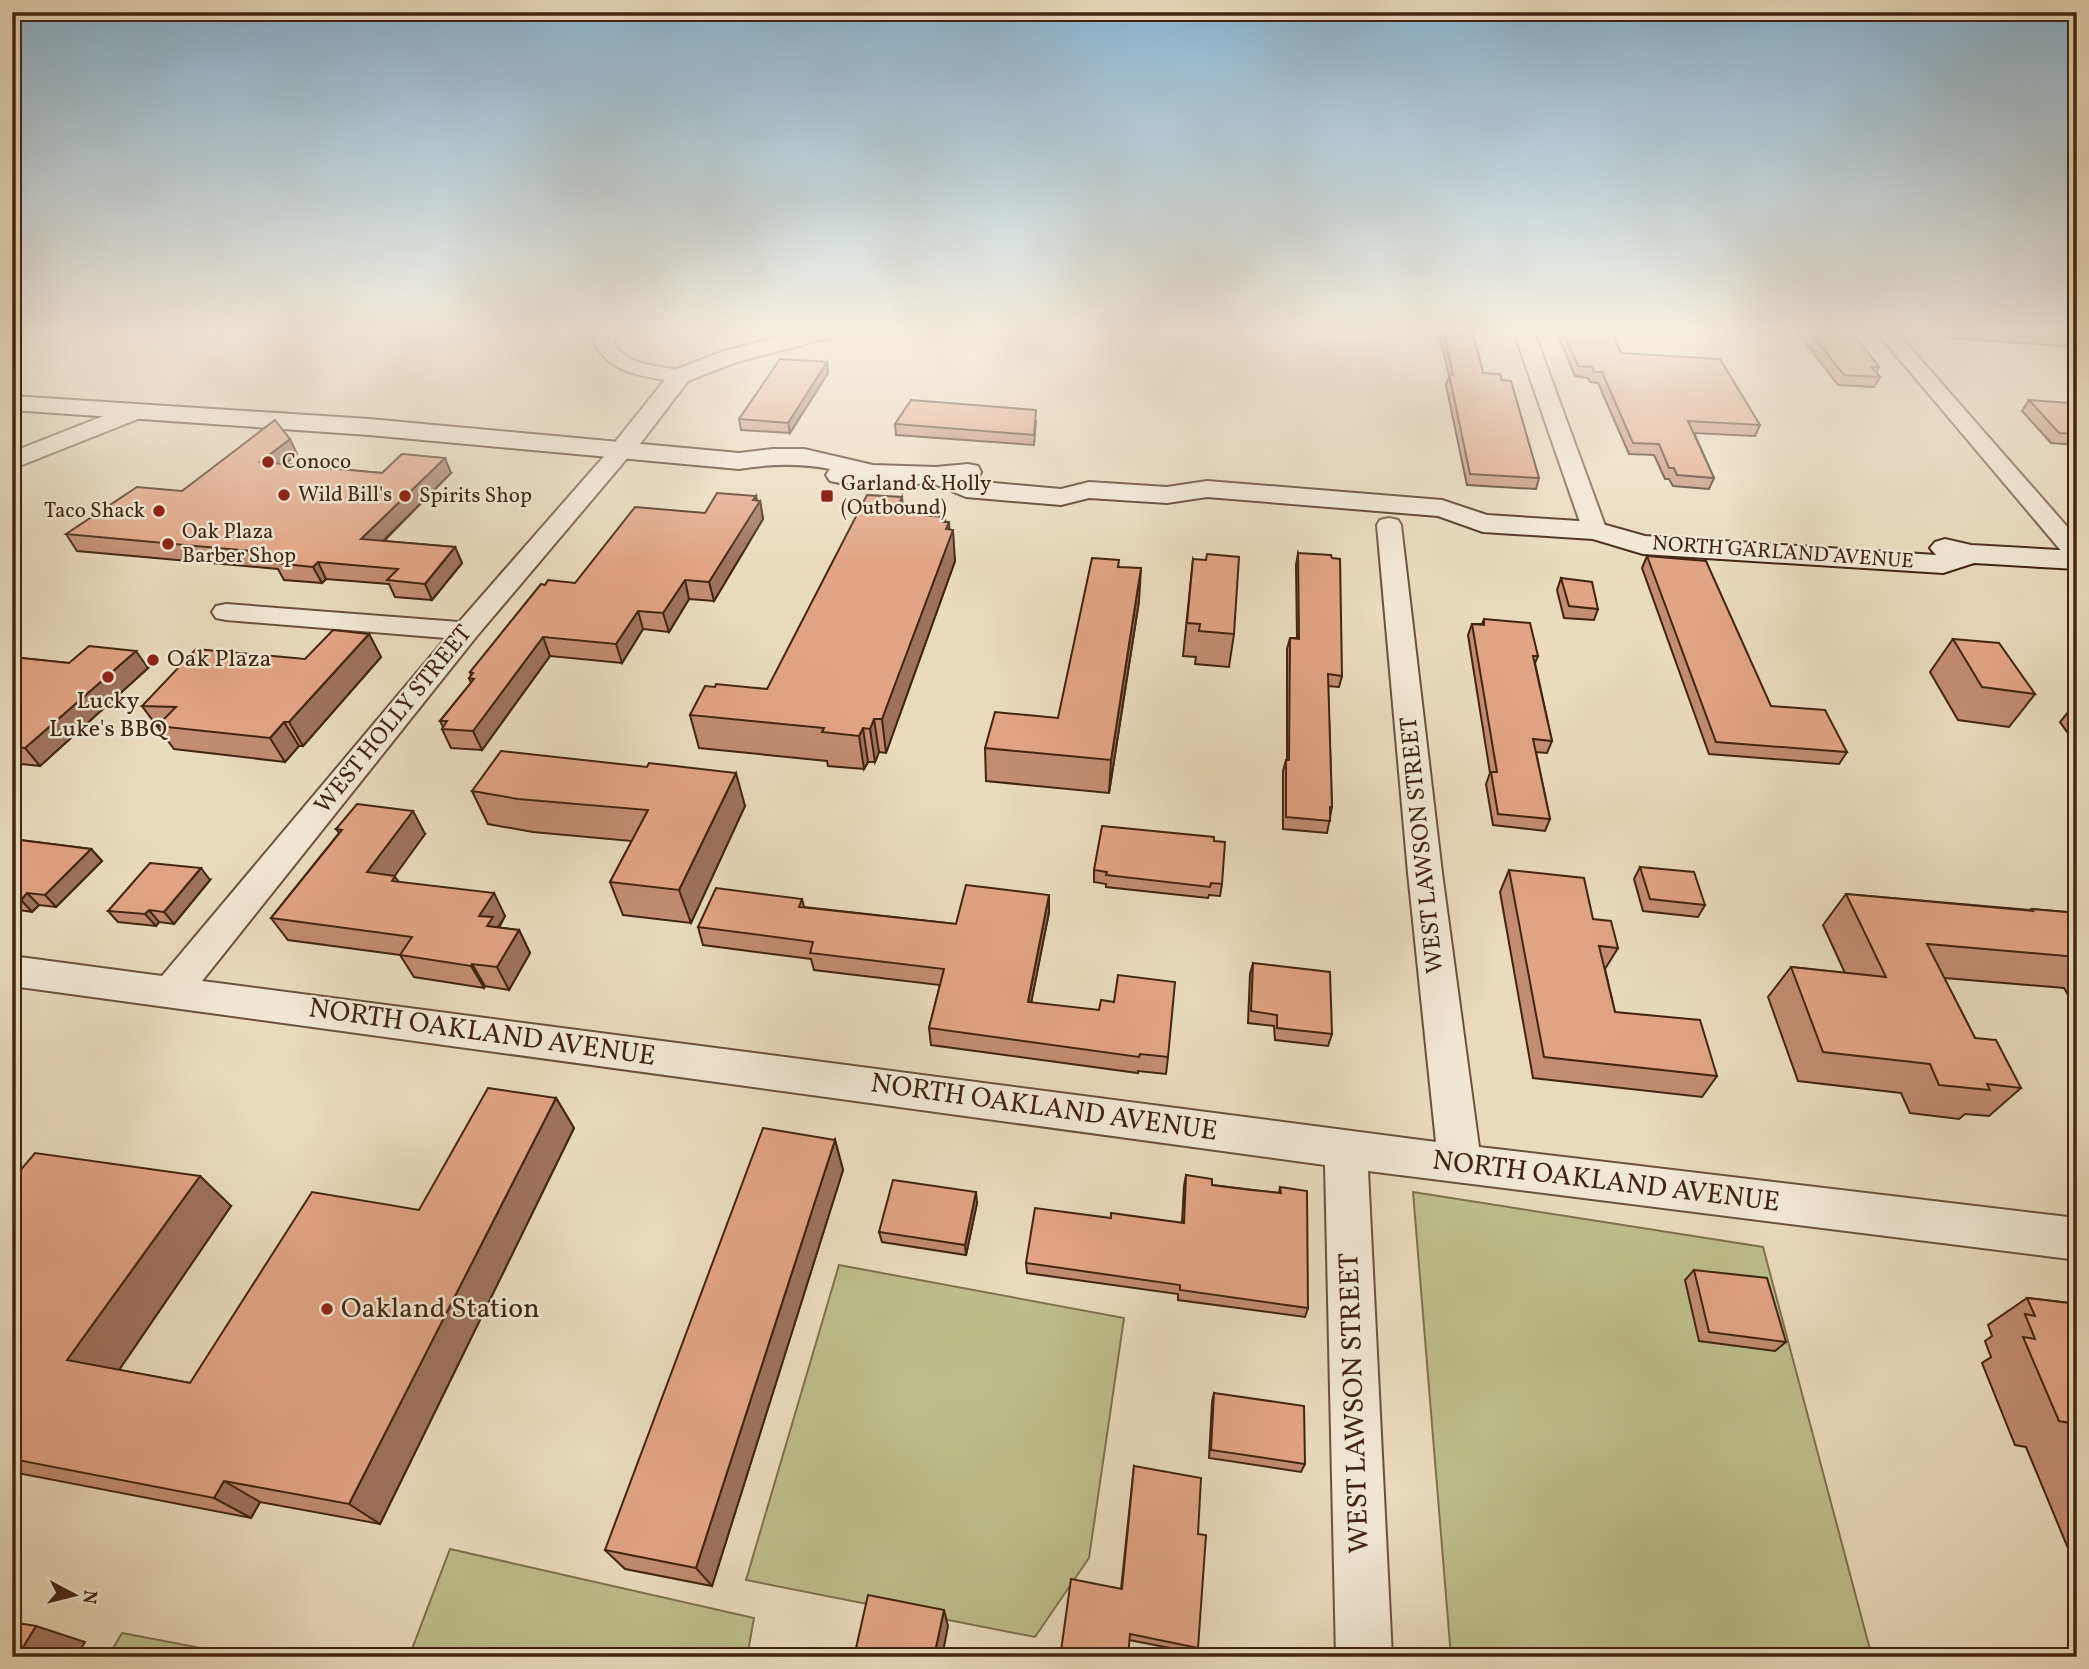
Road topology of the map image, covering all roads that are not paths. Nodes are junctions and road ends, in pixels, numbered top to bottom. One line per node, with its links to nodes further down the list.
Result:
1 (65, 407): 5 (main road, NORTH GARLAND AVENUE)
2 (656, 407): 6 (main road)
3 (1551, 407): 11 (street)
4 (1951, 407): 12 (street)
5 (134, 412): 6 (main road, NORTH GARLAND AVENUE); 7 (main road)
6 (621, 451): 8 (main road, NORTH GARLAND AVENUE); 15 (street, WEST HOLLY STREET)
7 (12, 461)
8 (1167, 495): 9 (main road, NORTH GARLAND AVENUE); 10 (main road, NORTH GARLAND AVENUE)
9 (1483, 523): 10 (main road, NORTH GARLAND AVENUE); 11 (main road, NORTH GARLAND AVENUE)
10 (1389, 525): 19 (street, WEST LAWSON STREET)
11 (1595, 531): 13 (main road, NORTH GARLAND AVENUE)
12 (2077, 554)
13 (2077, 560)
14 (226, 612): 15 (street)
15 (466, 631): 17 (street, WEST HOLLY STREET)
16 (12, 971): 17 (street, NORTH OAKLAND AVENUE)
17 (171, 992): 18 (street, NORTH OAKLAND AVENUE)
18 (1346, 1149): 19 (street, NORTH OAKLAND AVENUE); 21 (street, WEST LAWSON STREET)
19 (1460, 1164): 20 (street, NORTH OAKLAND AVENUE)
20 (2077, 1239)
21 (1364, 1657)

